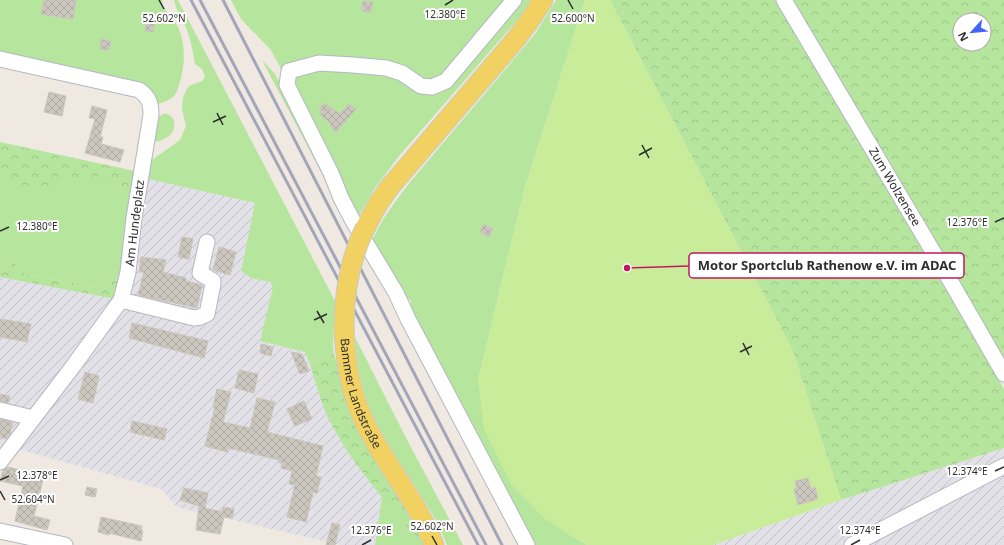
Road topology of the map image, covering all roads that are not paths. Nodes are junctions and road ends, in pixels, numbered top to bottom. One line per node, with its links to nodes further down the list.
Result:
1 (514, 0): 16 (street)
2 (543, 0): 15 (main road, Bammer Landstraße, bridge)
3 (784, 0): 7 (street, Zum Wolzensee)
4 (0, 59): 6 (street, Am Hundeplatz)
5 (207, 242): 6 (street)
6 (122, 300): 9 (street, Am Hundeplatz)
7 (1004, 374)
8 (0, 410): 9 (street)
9 (33, 418): 10 (street, Am Hundeplatz)
10 (6, 445): 11 (street, Am Hundeplatz)
11 (0, 462)
12 (1004, 466): 17 (street)
13 (0, 531): 14 (street)
14 (65, 545)
15 (434, 545)
16 (528, 545)
17 (852, 545)

